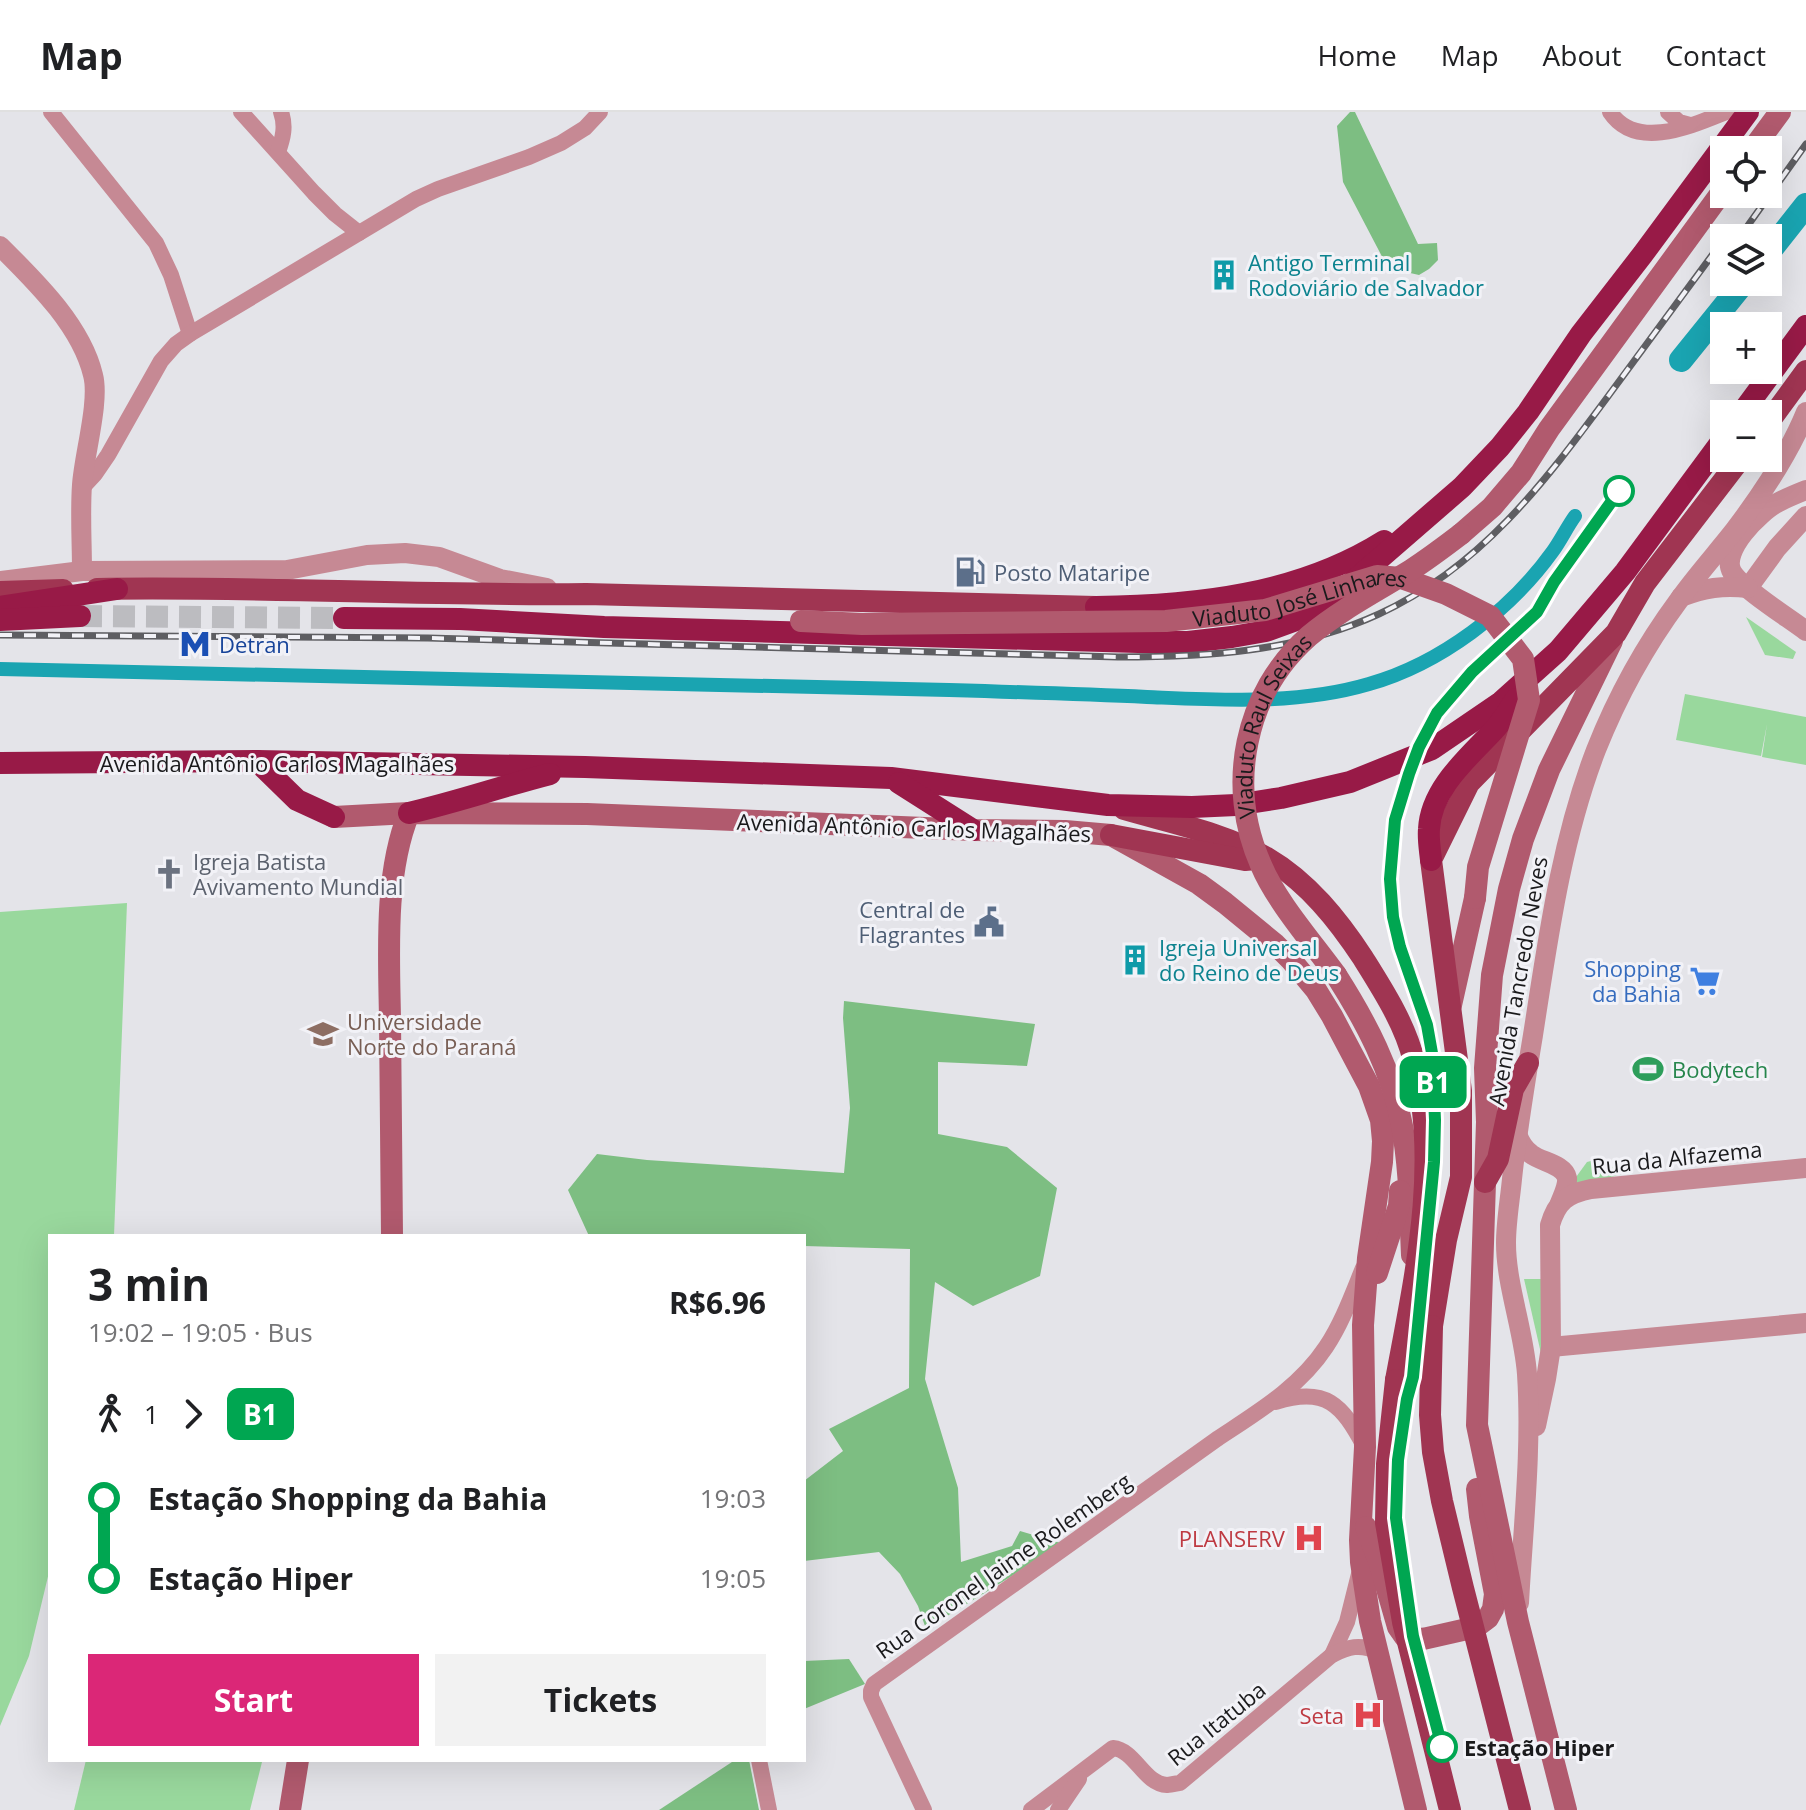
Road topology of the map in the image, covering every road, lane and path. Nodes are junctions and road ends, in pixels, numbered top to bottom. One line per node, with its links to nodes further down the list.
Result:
1 (51, 112): 17 (street)
2 (241, 112): 12 (street)
3 (281, 112): 12 (street)
4 (600, 112): 14 (street)
5 (1610, 112): 10 (street)
6 (1668, 112): 10 (street)
7 (1726, 112): 10 (street)
8 (1748, 112): 26 (highway)
9 (1780, 112): 11 (main road)
10 (1690, 125)
11 (1762, 136)
12 (278, 152): 14 (street)
13 (1710, 208): 60 (main road, Viaduto Raul Seixas, bridge)
14 (359, 233): 17 (street)
15 (0, 246): 24 (street)
16 (1806, 326): 19 (highway)
17 (190, 334): 24 (street)
18 (1806, 371): 20 (main road)
19 (1752, 400)
20 (1782, 404)
21 (1806, 412): 34 (street, Avenida Tancredo Neves)
22 (1710, 457): 45 (highway)
23 (1730, 472): 44 (main road, Avenida Tancredo Neves)
24 (82, 488): 28 (street)
25 (1806, 490): 30 (street)
26 (1445, 501): 37 (highway); 42 (highway)
27 (1806, 516): 30 (street)
28 (82, 571): 29 (street); 33 (street)
29 (0, 581)
30 (1748, 588): 34 (street); 43 (street)
31 (117, 589): 32 (main road); 33 (main road); 36 (highway)
32 (0, 592)
33 (586, 594): 35 (main road)
34 (1681, 597): 63 (street, Avenida Tancredo Neves)
35 (774, 599): 37 (main road); 41 (main road)
36 (0, 607)
37 (1096, 607)
38 (80, 616): 40 (highway)
39 (344, 618): 42 (highway)
40 (0, 620)
41 (801, 621): 42 (main road, Viaduto José Linhares); 59 (main road, Viaduto José Linhares, bridge)
42 (763, 631)
43 (1806, 631)
44 (1616, 633): 58 (main road); 61 (main road, Avenida Tancredo Neves)
45 (1536, 671): 50 (highway); 58 (highway)
46 (257, 761): 47 (highway, Avenida Antônio Carlos Magalhães); 48 (highway, Avenida Antônio Carlos Magalhães); 53 (highway)
47 (0, 763)
48 (585, 767): 49 (highway, Avenida Antônio Carlos Magalhães); 51 (highway)
49 (891, 778): 50 (highway, Avenida Antônio Carlos Magalhães); 54 (highway)
50 (1108, 805): 57 (main road, Avenida Antônio Carlos Magalhães)
51 (409, 813): 52 (main road, Avenida Antônio Carlos Magalhães); 54 (main road, Avenida Antônio Carlos Magalhães); 56 (main road)
52 (383, 815): 53 (main road, Avenida Antônio Carlos Magalhães); 56 (main road)
53 (334, 817)
54 (973, 830): 55 (main road, Avenida Antônio Carlos Magalhães)
55 (1111, 835): 57 (main road); 70 (main road, Avenida Antônio Carlos Magalhães)
56 (397, 846): 69 (main road)
57 (1268, 859): 71 (main road, Avenida Antônio Carlos Magalhães)
58 (1431, 860): 62 (main road)
59 (1475, 898): 61 (main road); 62 (main road)
60 (1336, 975): 65 (main road, Avenida Antônio Carlos Magalhães)
61 (1490, 997): 67 (main road, Avenida Tancredo Neves)
62 (1451, 1007): 94 (main road, bridge)
63 (1528, 1063): 64 (street, Avenida Tancredo Neves); 67 (main road)
64 (1517, 1134): 68 (street); 78 (street, Avenida Tancredo Neves)
65 (1406, 1158): 71 (main road, Avenida Antônio Carlos Magalhães); 73 (main road)
66 (1806, 1168): 68 (street, Rua da Alfazema)
67 (1485, 1182): 76 (main road)
68 (1560, 1203): 74 (street)
69 (392, 1234)
70 (1368, 1258): 73 (main road, Avenida Antônio Carlos Magalhães); 75 (street, Rua Coronel Jaime Rolemberg)
71 (1414, 1280): 93 (main road, Avenida Antônio Carlos Magalhães, bridge)
72 (1806, 1323): 74 (street)
73 (1363, 1325): 77 (main road, Avenida Antônio Carlos Magalhães)
74 (1551, 1347): 78 (street)
75 (1271, 1404): 77 (street, Rua Coronel Jaime Rolemberg); 89 (street, Rua Coronel Jaime Rolemberg)
76 (1477, 1425): 79 (main road); 81 (main road)
77 (1365, 1447): 79 (main road, Avenida Antônio Carlos Magalhães)
78 (1526, 1473): 81 (street, Avenida Tancredo Neves)
79 (1360, 1515): 80 (main road, Avenida Antônio Carlos Magalhães)
80 (1361, 1562): 82 (main road, Avenida Antônio Carlos Magalhães); 83 (street, Rua Itatuba)
81 (1518, 1622): 95 (main road)
82 (1378, 1652): 83 (street, Rua Itatuba); 92 (main road, Avenida Antônio Carlos Magalhães)
83 (1332, 1655): 86 (street, Rua Itatuba)
84 (298, 1762): 87 (main road)
85 (759, 1762): 88 (street)
86 (1086, 1767): 90 (street, Rua Itatuba); 91 (street, Rua Itatuba)
87 (290, 1810)
88 (769, 1810)
89 (924, 1810)
90 (1031, 1810)
91 (1058, 1810)
92 (1416, 1810)
93 (1450, 1810)
94 (1520, 1810)
95 (1566, 1810)

